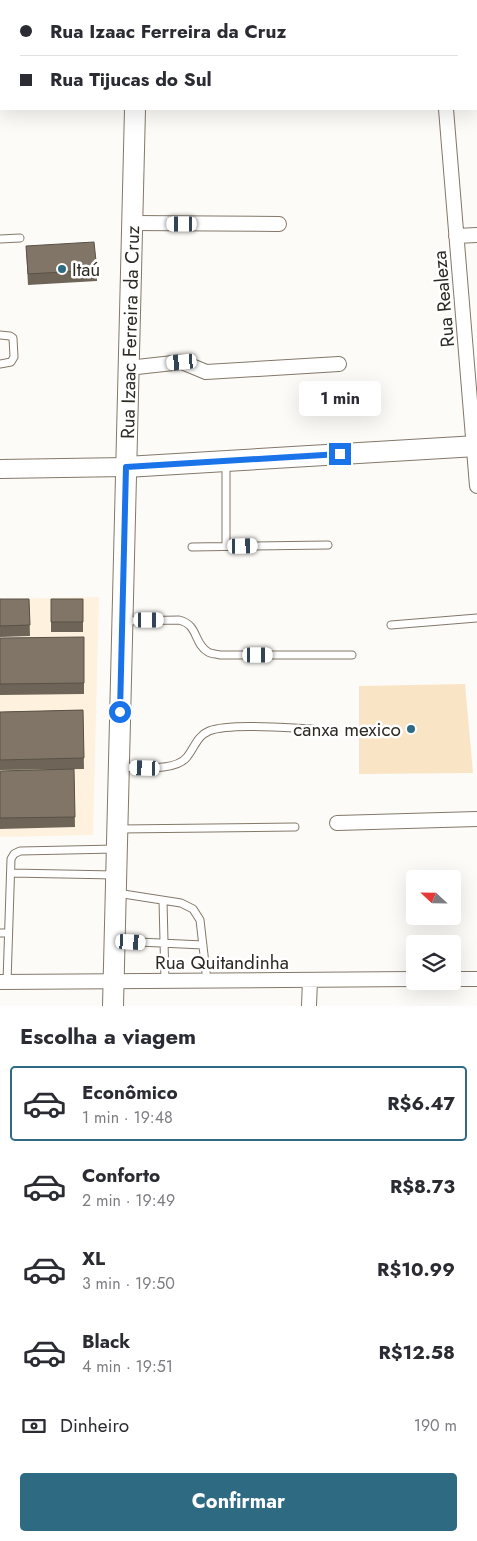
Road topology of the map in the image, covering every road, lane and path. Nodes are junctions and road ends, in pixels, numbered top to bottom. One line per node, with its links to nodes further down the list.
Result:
1 (135, 110): 3 (main road, Rua Izaac Ferreira da Cruz)
2 (446, 110): 6 (street, Rua Realeza)
3 (132, 223): 4 (street); 12 (main road, Rua Izaac Ferreira da Cruz)
4 (279, 224)
5 (477, 235): 6 (street)
6 (456, 236): 13 (street, Rua Realeza)
7 (20, 238): 8 (lane)
8 (0, 239)
9 (0, 335): 10 (lane)
10 (0, 364)
11 (339, 364): 12 (street)
12 (128, 368): 15 (main road, Rua Izaac Ferreira da Cruz)
13 (475, 446): 14 (main road); 17 (street, Rua Realeza)
14 (226, 461): 15 (main road); 19 (lane)
15 (126, 467): 16 (street); 22 (main road, Rua Izaac Ferreira da Cruz)
16 (0, 469)
17 (477, 486)
18 (328, 545): 19 (lane)
19 (226, 546): 20 (lane)
20 (192, 547)
21 (477, 618): 23 (lane)
22 (122, 621): 24 (lane); 26 (main road, Rua Izaac Ferreira da Cruz)
23 (391, 625)
24 (352, 655)
25 (312, 729): 26 (lane)
26 (118, 767): 30 (main road, Rua Izaac Ferreira da Cruz)
27 (477, 819): 28 (street)
28 (337, 823)
29 (295, 827): 30 (lane)
30 (117, 829): 31 (main road, Rua Izaac Ferreira da Cruz)
31 (116, 849): 32 (lane); 33 (main road, Rua Izaac Ferreira da Cruz)
32 (11, 873): 33 (lane); 36 (lane)
33 (116, 884): 34 (lane); 37 (main road, Rua Izaac Ferreira da Cruz)
34 (163, 901): 38 (lane); 39 (lane)
35 (0, 933): 36 (lane)
36 (8, 933): 46 (lane)
37 (114, 941): 38 (lane); 47 (main road, Rua Izaac Ferreira da Cruz)
38 (164, 944): 39 (lane); 44 (lane)
39 (203, 945): 45 (lane)
40 (461, 979): 41 (street)
41 (477, 979)
42 (310, 980): 43 (street, Rua Quitandinha); 45 (street, Rua Quitandinha); 49 (street)
43 (406, 980)
44 (165, 981): 45 (street, Rua Quitandinha); 47 (street, Rua Quitandinha)
45 (207, 981)
46 (3, 982): 47 (street, Rua Quitandinha)
47 (113, 982): 48 (main road, Rua Izaac Ferreira da Cruz)
48 (112, 1006)
49 (309, 1006)

